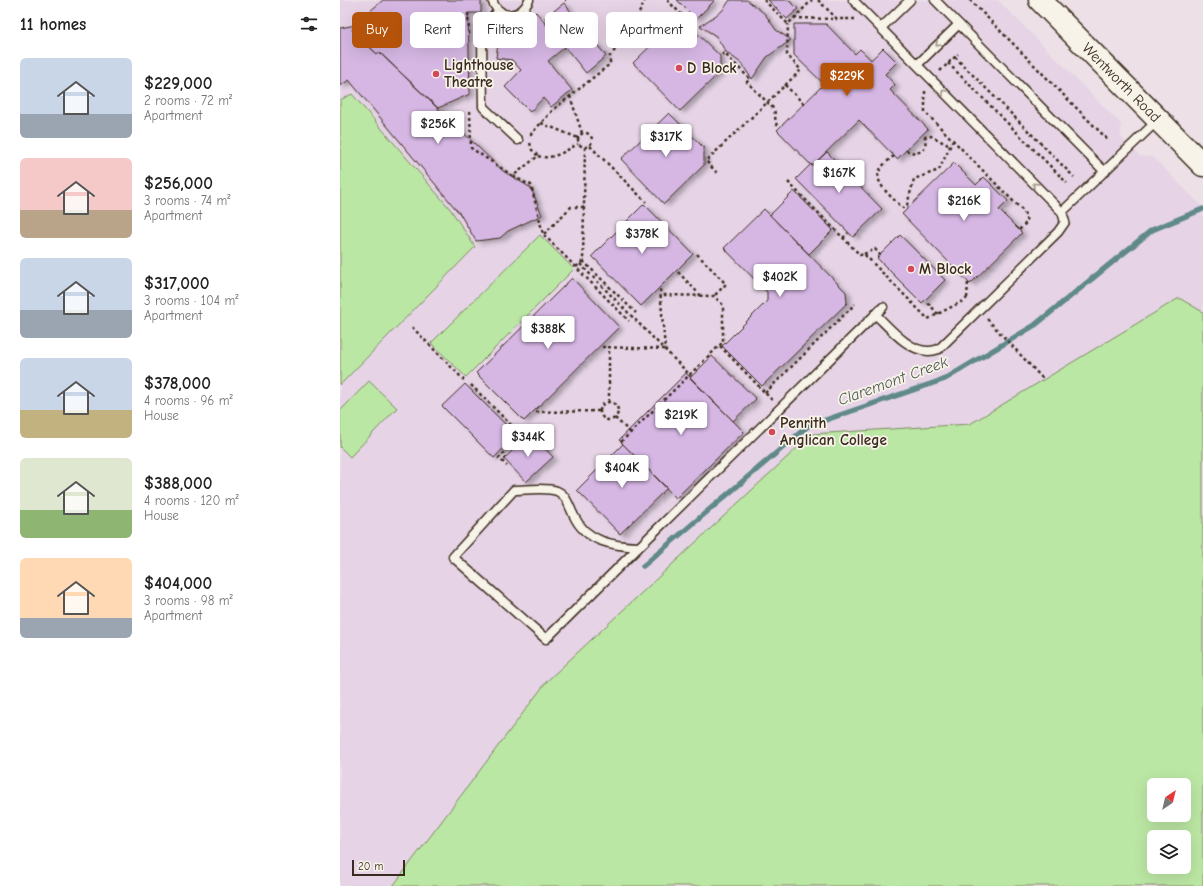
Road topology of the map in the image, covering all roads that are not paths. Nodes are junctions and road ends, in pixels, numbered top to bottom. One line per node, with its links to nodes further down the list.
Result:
1 (492, 0): 7 (lane)
2 (529, 0): 8 (lane)
3 (853, 0): 10 (lane)
4 (910, 0): 10 (lane)
5 (935, 0): 9 (lane)
6 (1040, 0): 13 (street, Wentworth Road)
7 (500, 12)
8 (520, 12)
9 (959, 24): 12 (lane, one-way to 12); 16 (lane)
10 (881, 28): 12 (lane)
11 (482, 48): 14 (lane)
12 (917, 65): 17 (lane, one-way to 12)
13 (1158, 120): 15 (street, Wentworth Road); 16 (lane)
14 (518, 140)
15 (1203, 166)
16 (1104, 172): 17 (lane)
17 (1062, 212): 19 (lane)
18 (883, 307): 19 (lane)
19 (875, 314): 20 (lane)
20 (639, 547): 20 (lane)

